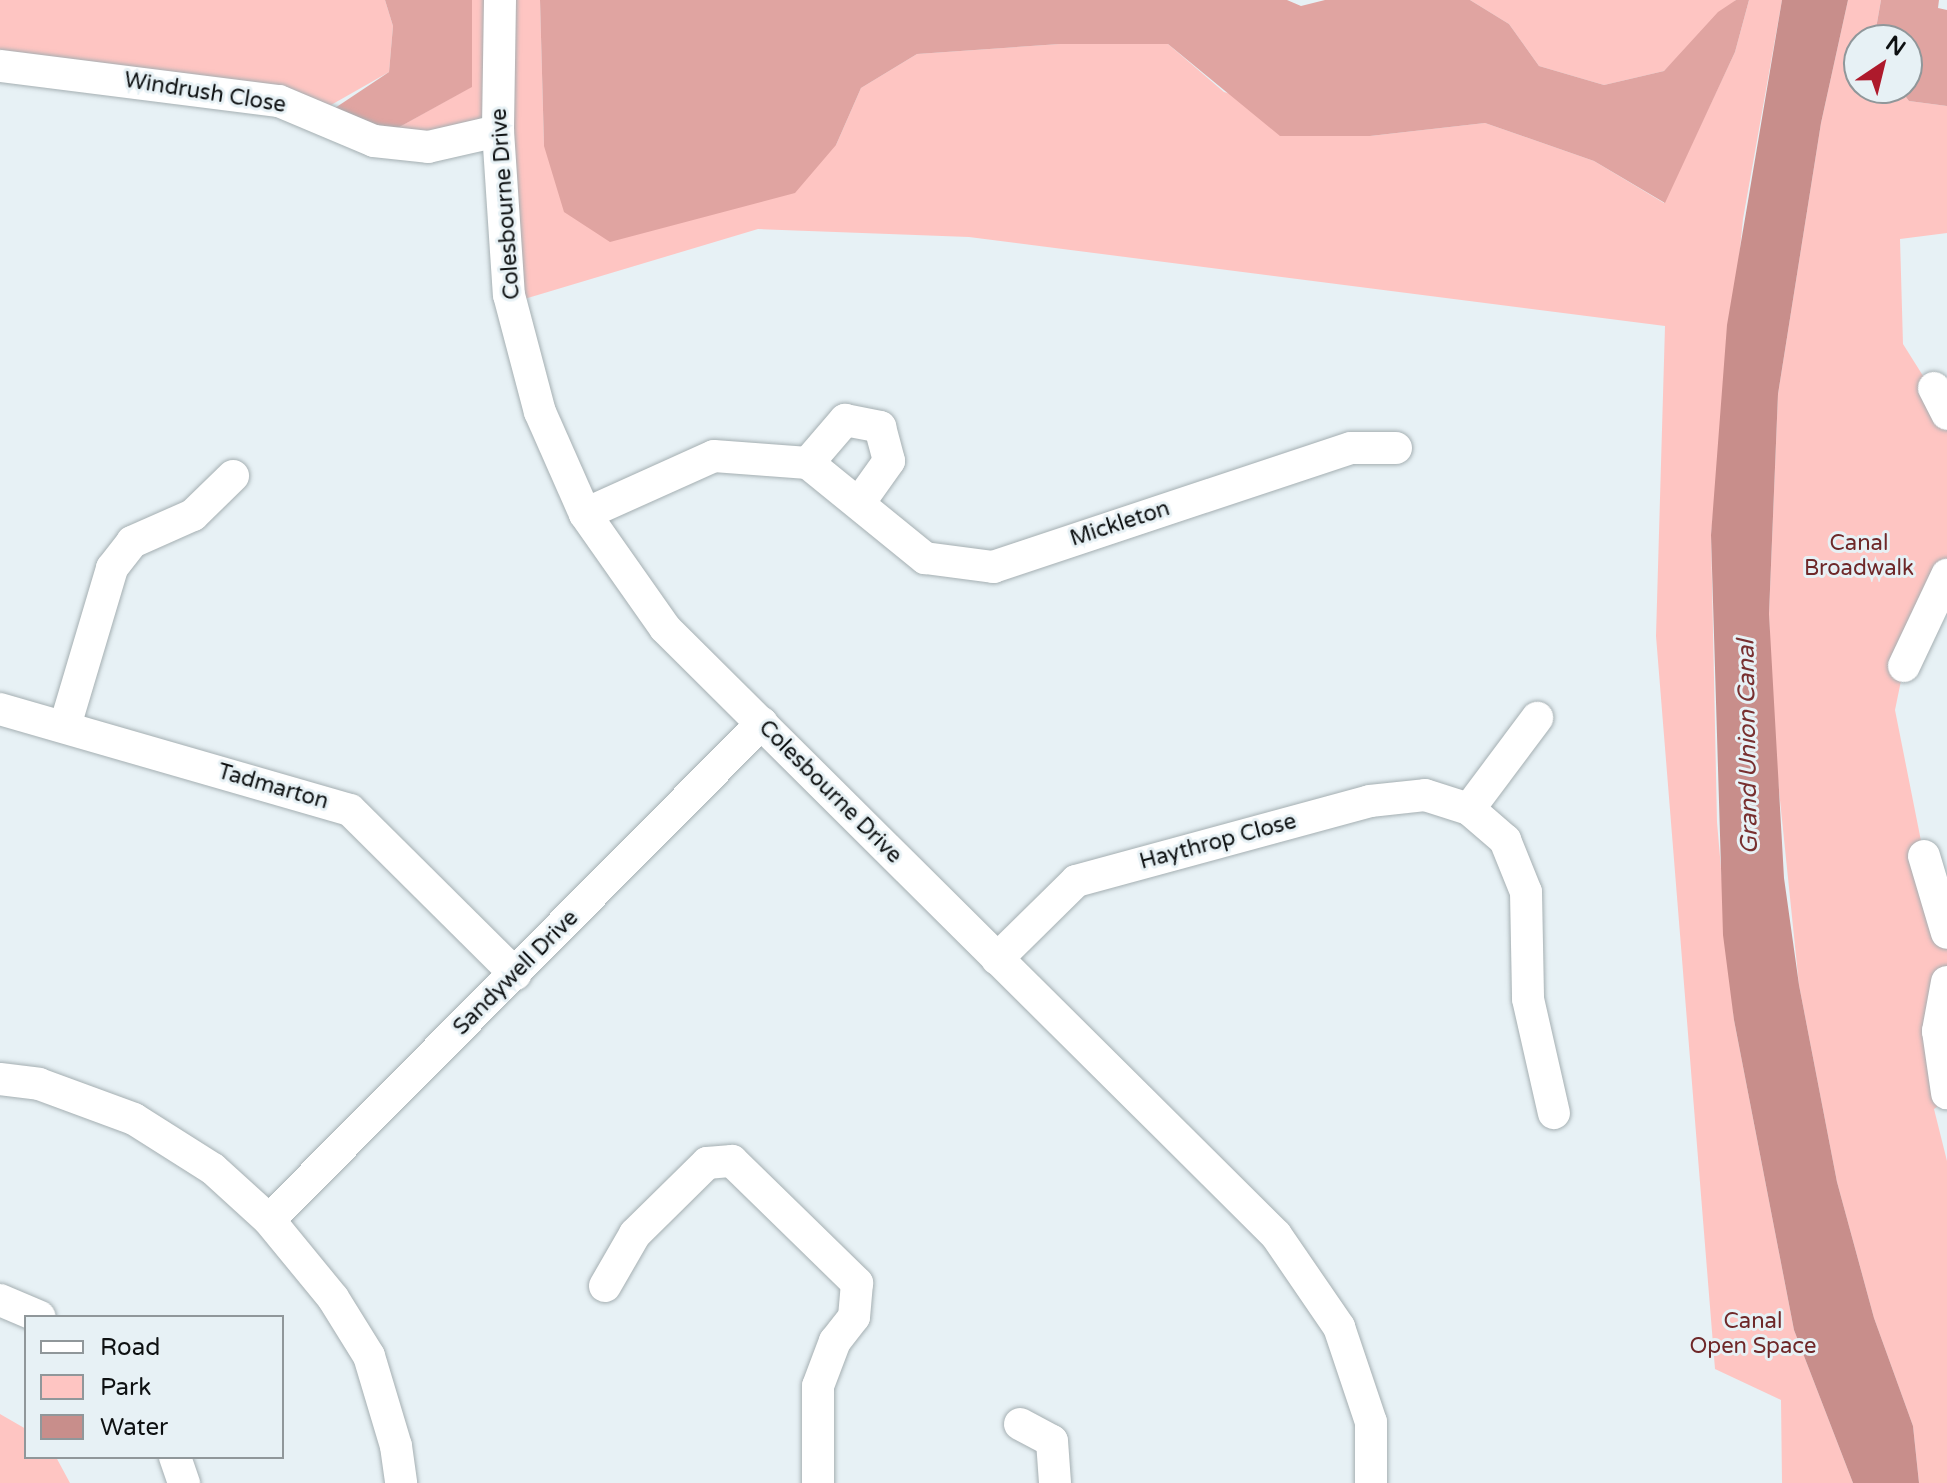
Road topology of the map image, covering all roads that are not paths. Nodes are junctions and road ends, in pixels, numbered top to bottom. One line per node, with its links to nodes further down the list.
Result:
1 (500, 0): 3 (street, Colesbourne Drive)
2 (0, 66): 3 (street, Windrush Close)
3 (498, 131): 8 (street, Colesbourne Drive)
4 (1396, 448): 7 (street, Mickleton)
5 (808, 463): 7 (street, Mickleton); 7 (street); 8 (street)
6 (233, 476): 14 (street)
7 (859, 503)
8 (585, 514): 13 (street, Colesbourne Drive)
9 (1947, 575): 10 (street)
10 (1904, 666)
11 (0, 709): 14 (street, Tadmarton)
12 (1537, 718): 15 (street)
13 (762, 723): 18 (street, Colesbourne Drive); 19 (street, Sandywell Drive)
14 (65, 726): 19 (street, Tadmarton)
15 (1469, 809): 18 (street, Haythrop Close); 23 (street, Haythrop Close)
16 (1924, 856): 17 (street)
17 (1947, 933)
18 (997, 959): 34 (street, Colesbourne Drive)
19 (515, 974): 24 (street, Sandywell Drive)
20 (1947, 982): 22 (street)
21 (0, 1079): 24 (street)
22 (1947, 1093)
23 (1554, 1113)
24 (269, 1220): 31 (street)
25 (605, 1286): 32 (street)
26 (0, 1300): 27 (street)
27 (35, 1315)
28 (1020, 1424): 33 (street)
29 (176, 1459): 30 (street)
30 (184, 1483)
31 (401, 1483)
32 (818, 1483)
33 (1055, 1483)
34 (1371, 1483)

